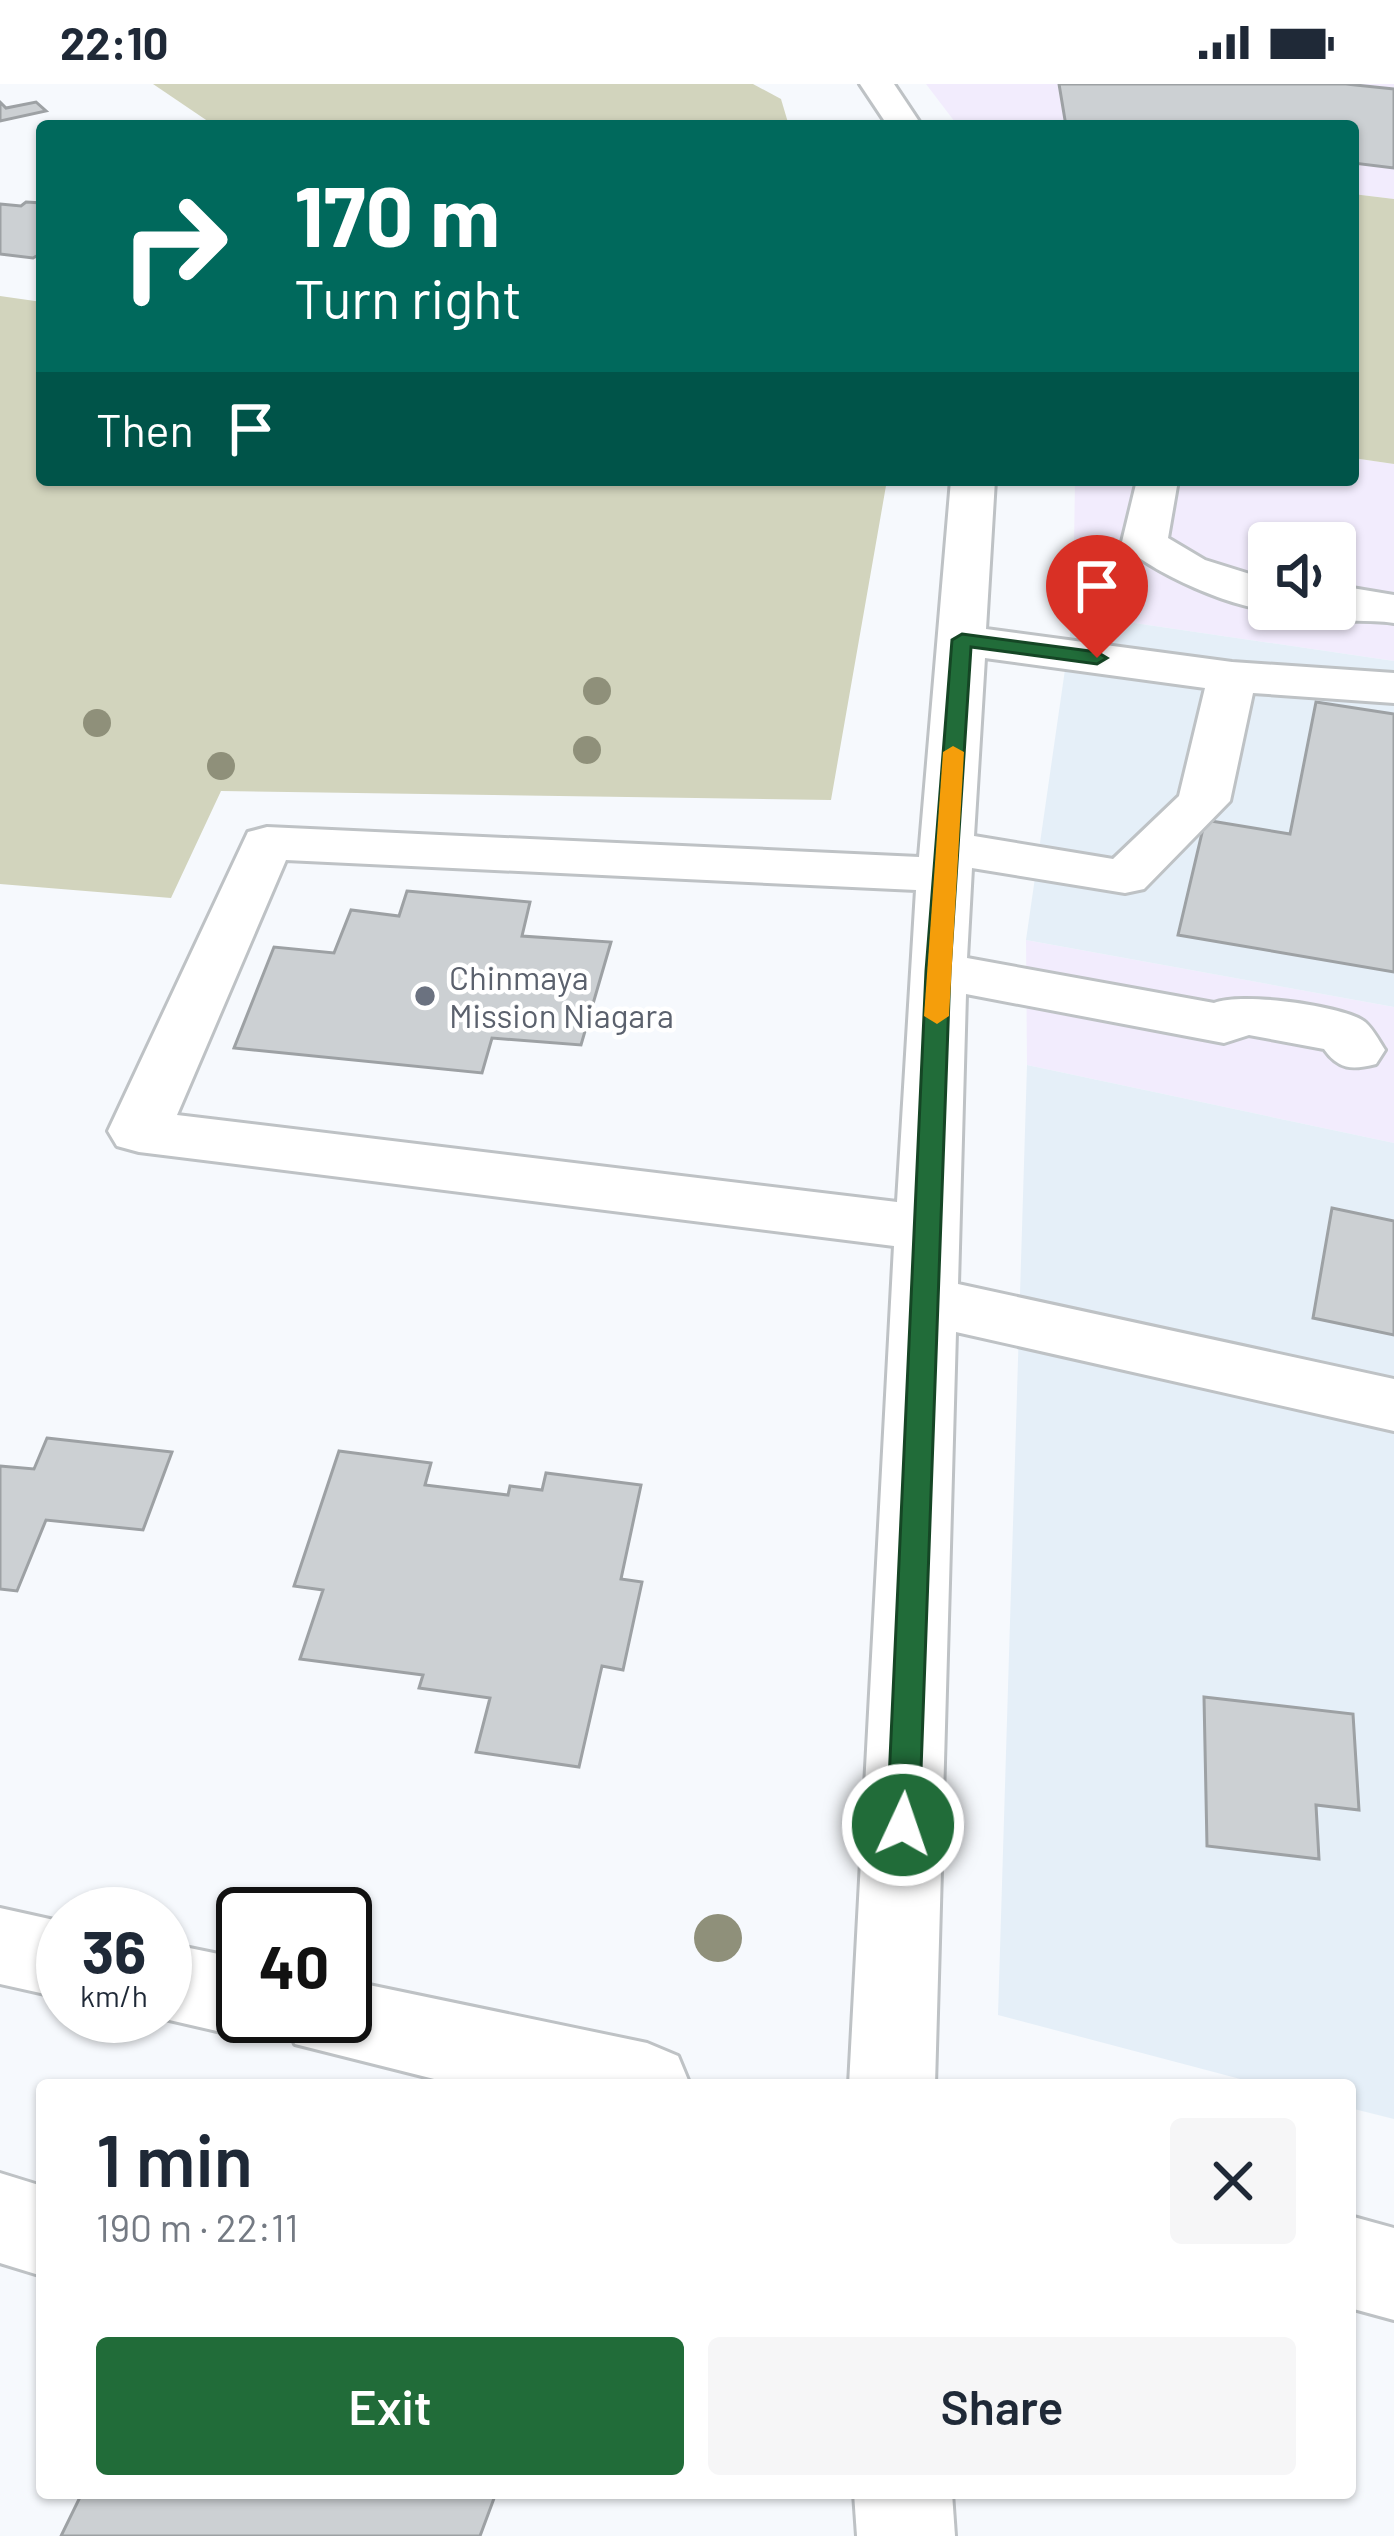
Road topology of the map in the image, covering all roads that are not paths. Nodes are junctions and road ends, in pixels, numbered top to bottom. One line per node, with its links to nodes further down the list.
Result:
1 (877, 84): 2 (street)
2 (901, 120)
3 (973, 486): 6 (street)
4 (1155, 487): 5 (street)
5 (1248, 585)
6 (962, 640): 7 (street); 9 (street)
7 (1232, 677): 8 (street); 9 (street)
8 (1394, 688)
9 (946, 861): 10 (street); 12 (street)
10 (938, 971): 11 (street); 12 (street)
11 (1374, 1053)
12 (929, 1228): 13 (street)
13 (927, 1301): 14 (street); 19 (street)
14 (1394, 1405)
15 (0, 1946): 16 (street)
16 (36, 1954)
17 (372, 2026): 18 (street)
18 (619, 2079)
19 (892, 2079)
20 (0, 2218): 21 (street)
21 (36, 2229)
22 (1356, 2264): 23 (street)
23 (1394, 2274)

